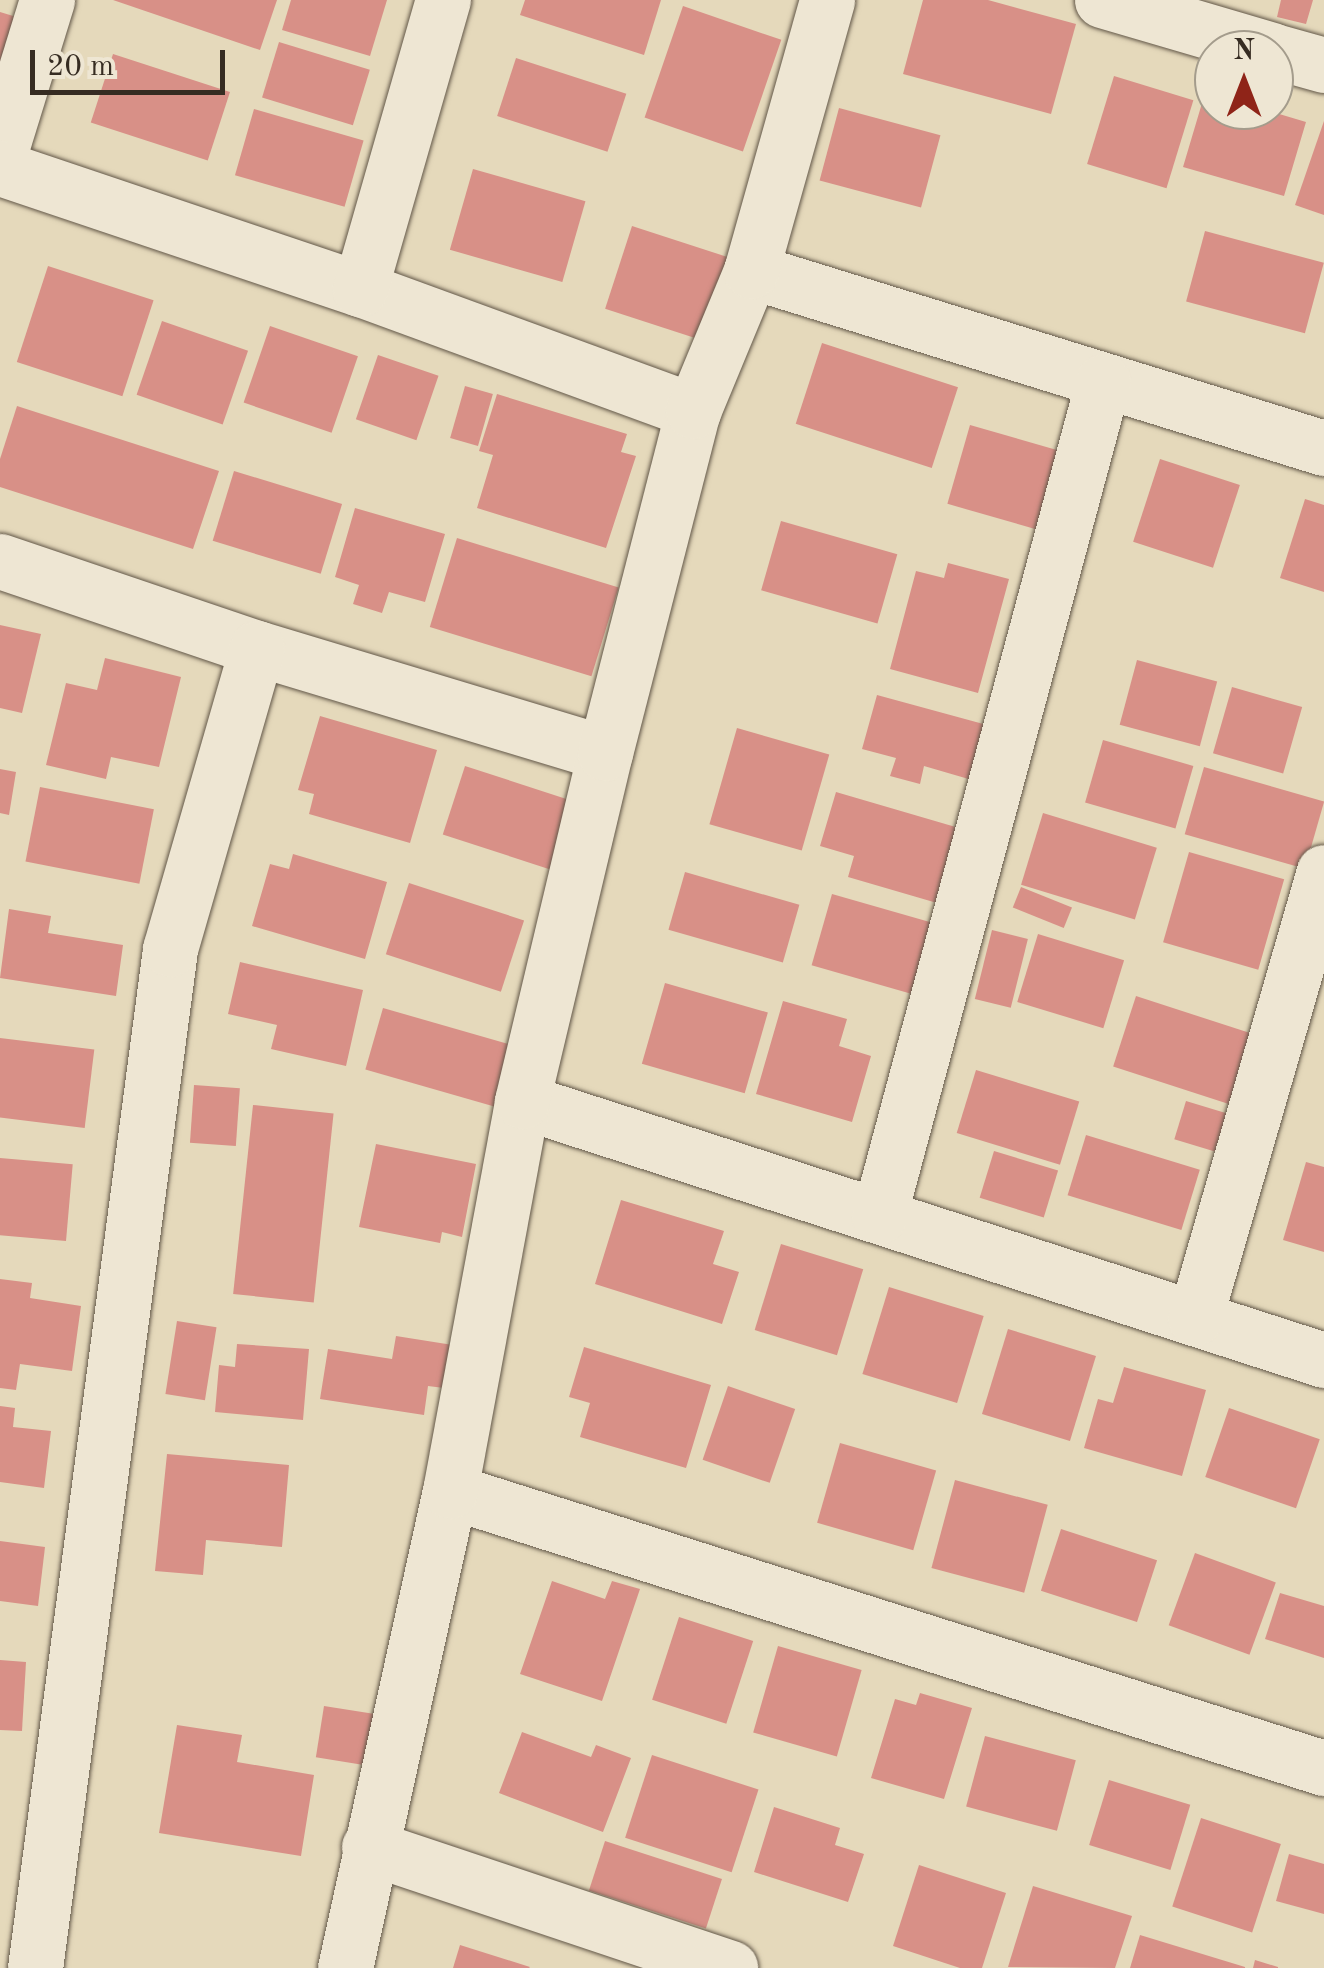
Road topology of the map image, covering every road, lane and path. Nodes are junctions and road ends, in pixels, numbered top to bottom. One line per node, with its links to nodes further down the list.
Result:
1 (47, 0): 8 (street)
2 (443, 0): 11 (street)
3 (826, 0): 10 (street)
4 (1102, 0): 5 (street)
5 (1205, 30)
6 (1294, 56): 7 (street)
7 (1324, 65)
8 (0, 153)
9 (0, 168): 11 (street)
10 (752, 271): 12 (street); 13 (street)
11 (360, 290): 13 (street)
12 (1103, 382): 14 (street); 20 (street)
13 (694, 410): 17 (street)
14 (1324, 448)
15 (0, 562): 16 (street)
16 (257, 648): 17 (street); 26 (street)
17 (606, 753): 19 (street)
18 (1324, 872): 21 (street)
19 (522, 1100): 20 (street); 23 (street)
20 (879, 1216): 21 (street)
21 (1195, 1318): 22 (street)
22 (1324, 1360)
23 (450, 1491): 24 (street); 25 (street)
24 (1324, 1768)
25 (369, 1847): 27 (street); 28 (street)
26 (35, 1968)
27 (345, 1968)
28 (730, 1968)

